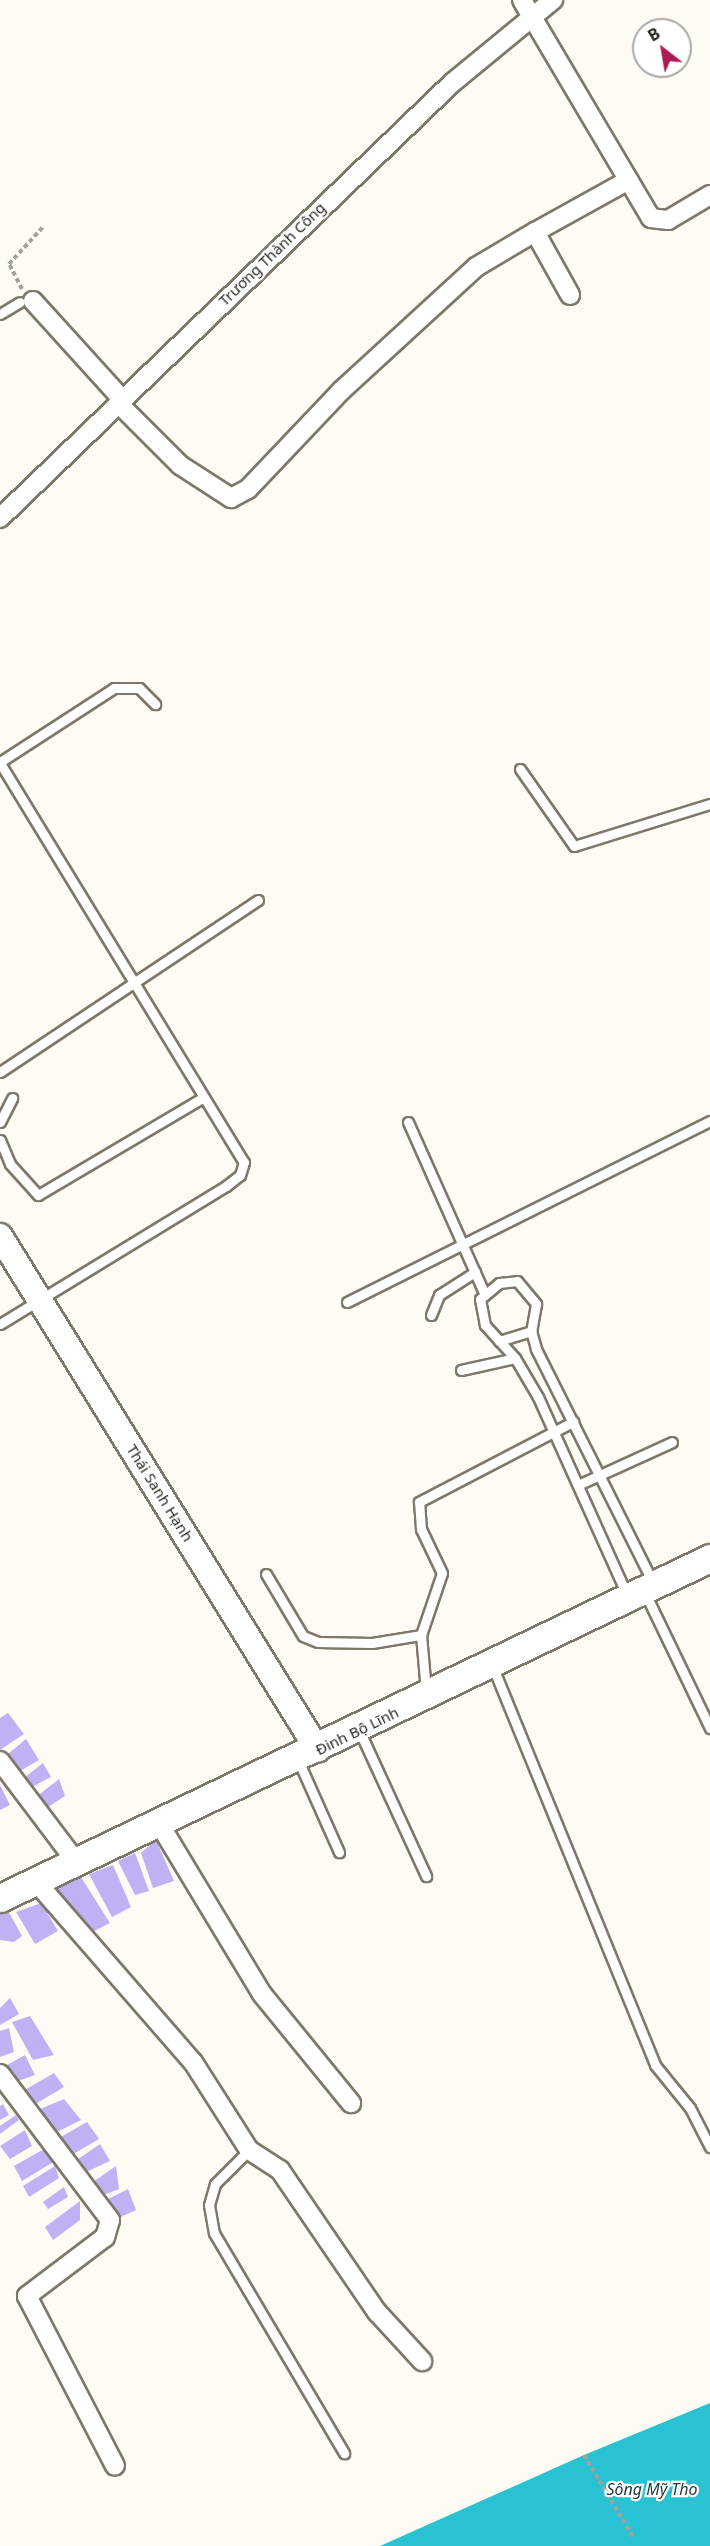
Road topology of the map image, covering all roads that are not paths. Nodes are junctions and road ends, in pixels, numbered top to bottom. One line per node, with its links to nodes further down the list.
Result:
1 (522, 0): 3 (street)
2 (553, 0): 3 (street, Trương Thành Công)
3 (532, 17): 4 (street); 10 (street, Trương Thành Công)
4 (629, 180): 5 (street); 6 (street)
5 (710, 195)
6 (535, 231): 7 (street); 10 (street)
7 (570, 295)
8 (26, 301): 9 (lane); 10 (street)
9 (0, 314)
10 (120, 401): 11 (street, Trương Thành Công)
11 (0, 518)
12 (155, 704): 13 (lane)
13 (0, 763): 15 (lane)
14 (520, 769): 16 (lane)
15 (3, 774): 18 (lane)
16 (710, 804)
17 (258, 900): 18 (lane)
18 (132, 980): 19 (lane); 21 (lane)
19 (0, 1072)
20 (12, 1098): 23 (lane)
21 (202, 1098): 25 (lane); 30 (lane)
22 (710, 1121): 27 (lane)
23 (0, 1122)
24 (408, 1122): 27 (lane)
25 (0, 1140)
26 (0, 1236): 30 (street, Thái Sanh Hạnh)
27 (463, 1242): 28 (lane); 31 (lane)
28 (476, 1272): 29 (lane); 32 (lane)
29 (484, 1293): 34 (lane); 35 (lane)
30 (39, 1296): 33 (lane); 51 (street, Thái Sanh Hạnh)
31 (347, 1302)
32 (431, 1315)
33 (0, 1323)
34 (531, 1331): 35 (lane); 38 (lane)
35 (499, 1341): 36 (lane)
36 (515, 1358): 37 (lane); 39 (lane)
37 (461, 1370)
38 (573, 1422): 39 (lane); 41 (lane)
39 (555, 1431): 42 (lane); 46 (lane)
40 (672, 1442): 41 (lane)
41 (598, 1474): 42 (lane); 45 (lane)
42 (580, 1484): 45 (lane)
43 (710, 1558): 45 (main road, Đinh Bộ Lĩnh)
44 (266, 1574): 46 (lane)
45 (642, 1591): 47 (main road, Đinh Bộ Lĩnh); 49 (lane)
46 (421, 1635): 48 (lane)
47 (492, 1665): 48 (main road, Đinh Bộ Lĩnh); 61 (lane)
48 (428, 1696): 50 (main road, Đinh Bộ Lĩnh)
49 (710, 1728)
50 (359, 1730): 51 (main road, Đinh Bộ Lĩnh); 56 (lane)
51 (308, 1755): 53 (main road, Đinh Bộ Lĩnh); 54 (lane)
52 (0, 1761): 55 (street)
53 (160, 1825): 55 (main road, Đinh Bộ Lĩnh); 60 (street)
54 (339, 1852)
55 (78, 1864): 57 (main road, Đinh Bộ Lĩnh)
56 (426, 1876)
57 (38, 1884): 58 (main road, Đinh Bộ Lĩnh); 62 (street)
58 (0, 1898)
59 (0, 2074): 65 (street)
60 (351, 2103)
61 (710, 2147)
62 (249, 2150): 63 (street); 64 (lane)
63 (422, 2361)
64 (344, 2453)
65 (115, 2466)

